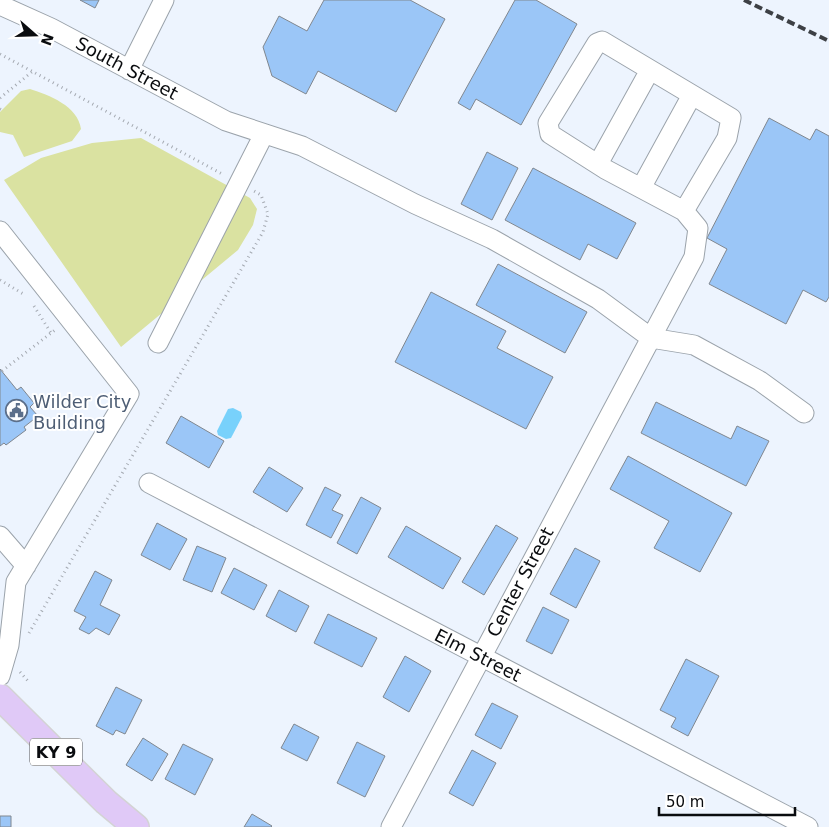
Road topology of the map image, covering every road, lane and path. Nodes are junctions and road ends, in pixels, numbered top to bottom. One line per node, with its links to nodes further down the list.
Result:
1 (164, 0): 4 (street)
2 (0, 5): 4 (street, South Street)
3 (0, 54): 6 (path)
4 (129, 70): 9 (street, South Street)
5 (650, 70): 7 (street); 10 (street); 10 (street)
6 (33, 71): 8 (path); 11 (path)
7 (692, 96): 12 (street); 13 (street)
8 (0, 98)
9 (264, 134): 11 (street); 18 (street, South Street)
10 (598, 164): 12 (street)
11 (239, 183): 19 (street); 25 (path)
12 (641, 188): 13 (street)
13 (684, 211): 18 (street, Center Street)
14 (0, 231): 16 (street)
15 (0, 280): 17 (path)
16 (70, 319): 17 (path); 24 (street)
17 (51, 333): 20 (path)
18 (651, 338): 21 (street); 26 (street, Center Street)
19 (158, 343)
20 (2, 371)
21 (804, 413)
22 (149, 483): 26 (street, Elm Street)
23 (0, 536): 24 (street)
24 (26, 566): 28 (street)
25 (27, 638)
26 (480, 657): 32 (street, Center Street); 33 (street, Elm Street)
27 (18, 670): 29 (path)
28 (0, 676)
29 (29, 682)
30 (0, 697): 31 (main road, KY 9)
31 (136, 827)
32 (391, 827)
33 (808, 827)

